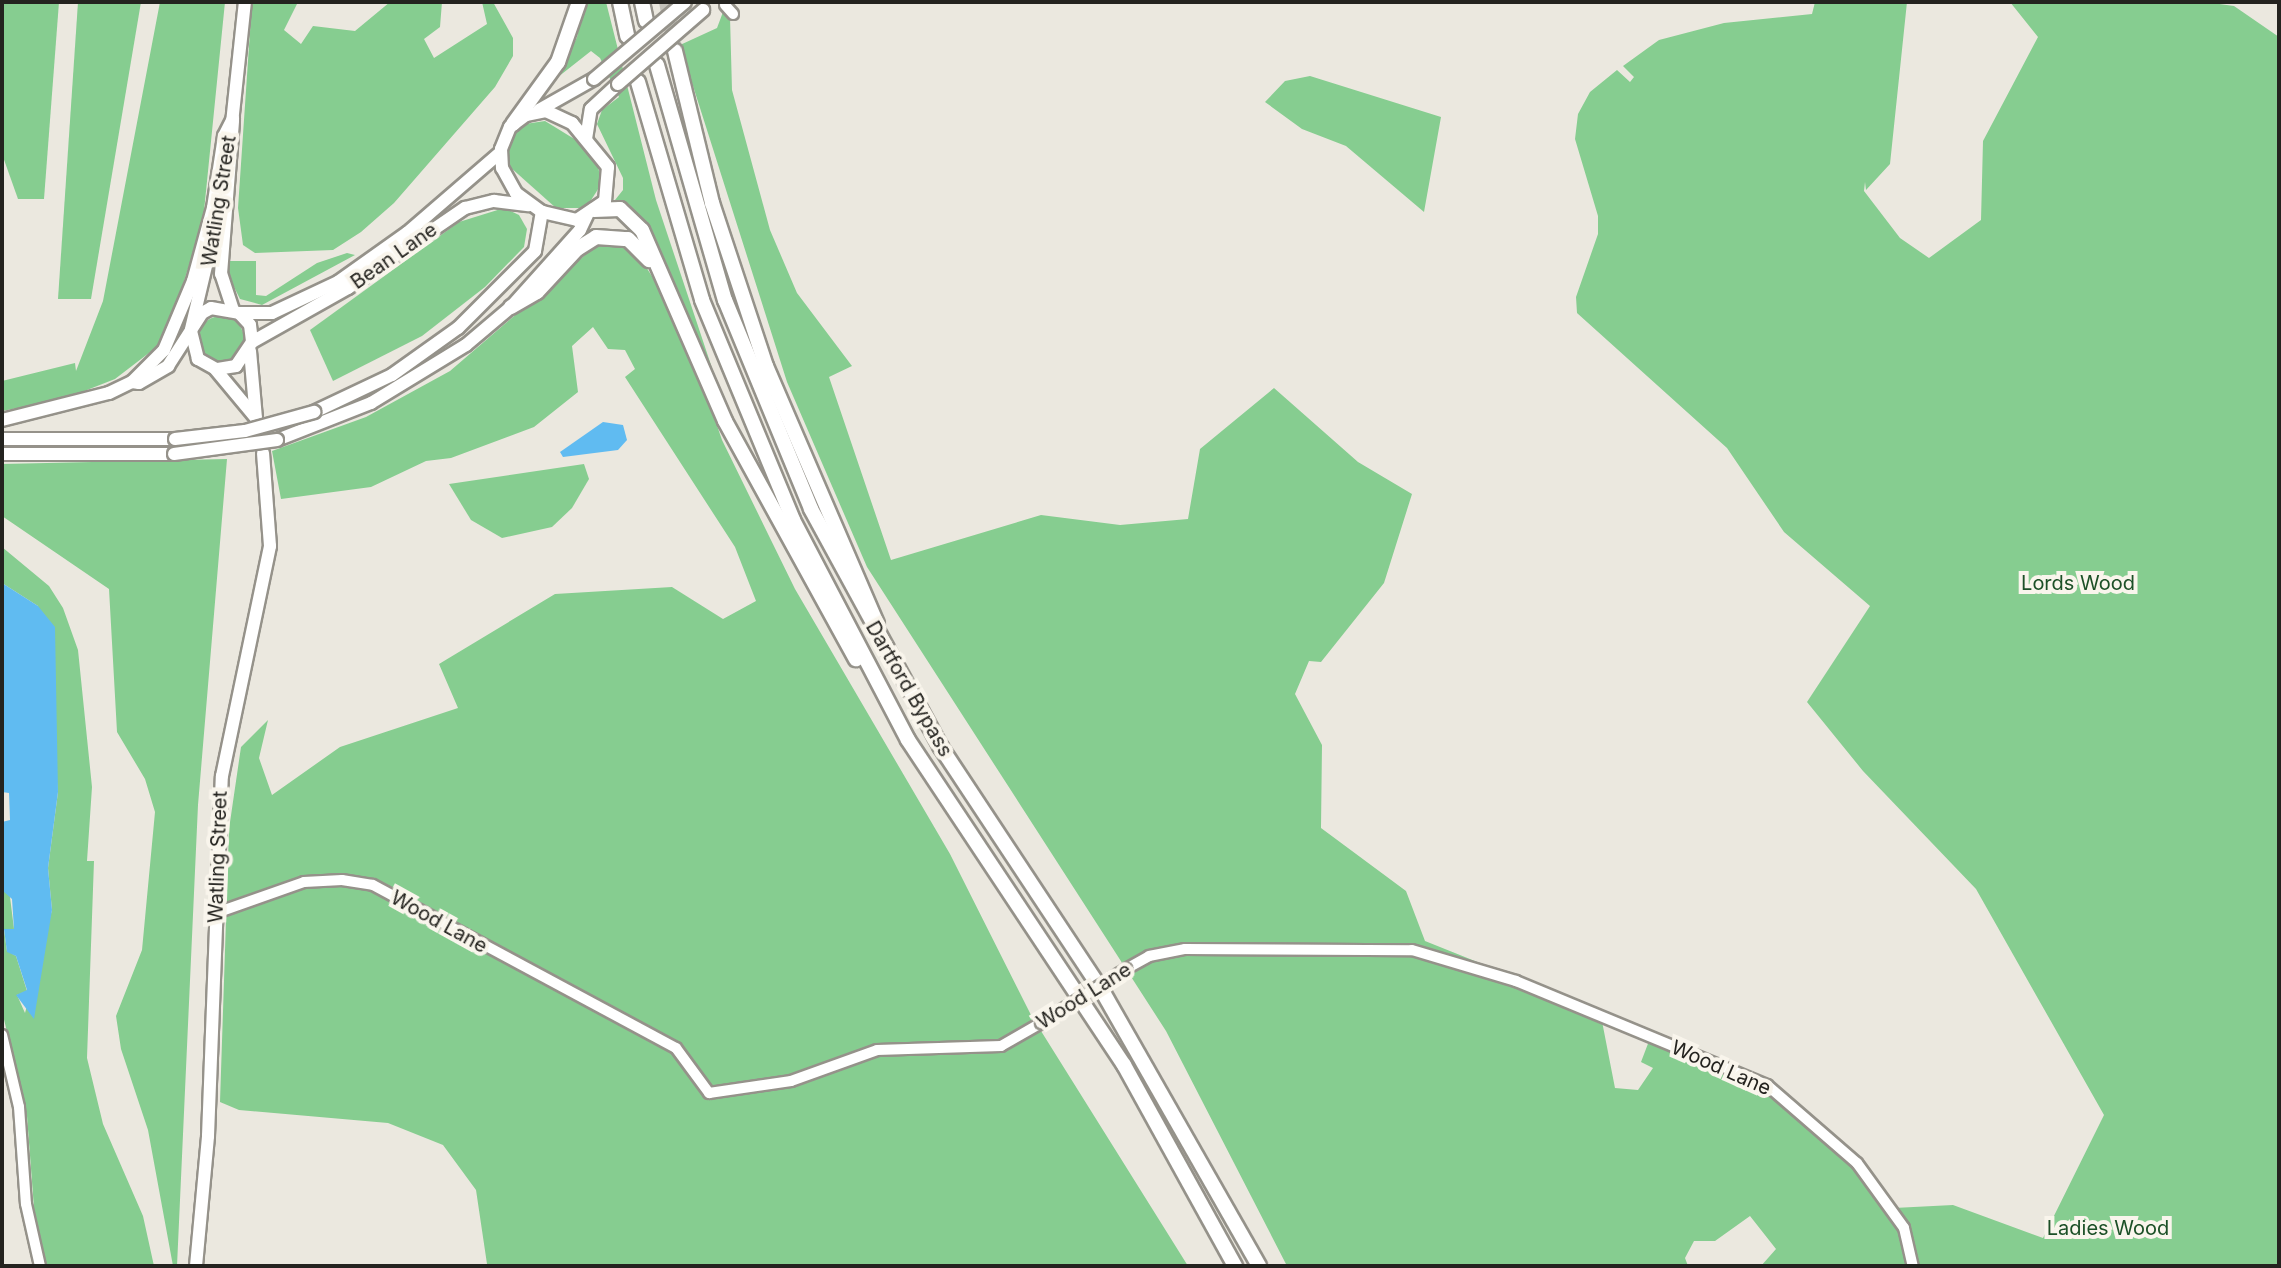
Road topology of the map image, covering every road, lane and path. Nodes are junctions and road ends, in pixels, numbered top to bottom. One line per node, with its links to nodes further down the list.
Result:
1 (245, 2): 13 (main road, Watling Street)
2 (579, 2): 14 (highway)
3 (620, 2): 8 (highway)
4 (642, 2): 7 (highway)
5 (685, 2): 12 (main road, bridge)
6 (721, 7): 15 (main road, bridge)
7 (646, 21)
8 (627, 36)
9 (675, 51): 31 (highway)
10 (657, 65): 31 (highway, Dartford Bypass)
11 (638, 82): 32 (highway, Dartford Bypass)
12 (536, 111): 14 (main road); 15 (main road)
13 (233, 118): 21 (main road, Watling Street); 22 (main road, Watling Street); 25 (main road)
14 (513, 124): 16 (main road)
15 (586, 139): 18 (main road)
16 (501, 152): 17 (main road); 21 (main road, Bean Lane)
17 (542, 212): 18 (main road); 23 (main road, Bean Lane); 26 (main road)
18 (591, 212): 19 (highway); 20 (main road)
19 (657, 269): 20 (highway); 32 (highway)
20 (511, 307): 26 (main road)
21 (236, 311): 22 (main road); 23 (main road)
22 (191, 330): 24 (main road); 25 (main road)
23 (251, 346): 24 (main road); 24 (main road)
24 (216, 369)
25 (132, 382): 27 (main road)
26 (317, 418): 28 (main road, bridge); 30 (main road, bridge)
27 (2, 420)
28 (2, 439)
29 (263, 453): 33 (main road, Watling Street)
30 (2, 454)
31 (883, 648): 38 (highway, Dartford Bypass)
32 (908, 740): 37 (highway, Dartford Bypass)
33 (216, 913): 36 (main road, Watling Street); 39 (street, Wood Lane, bridge)
34 (2, 1035): 35 (street)
35 (40, 1266)
36 (196, 1266)
37 (1235, 1266)
38 (1259, 1266)
39 (1913, 1266)

